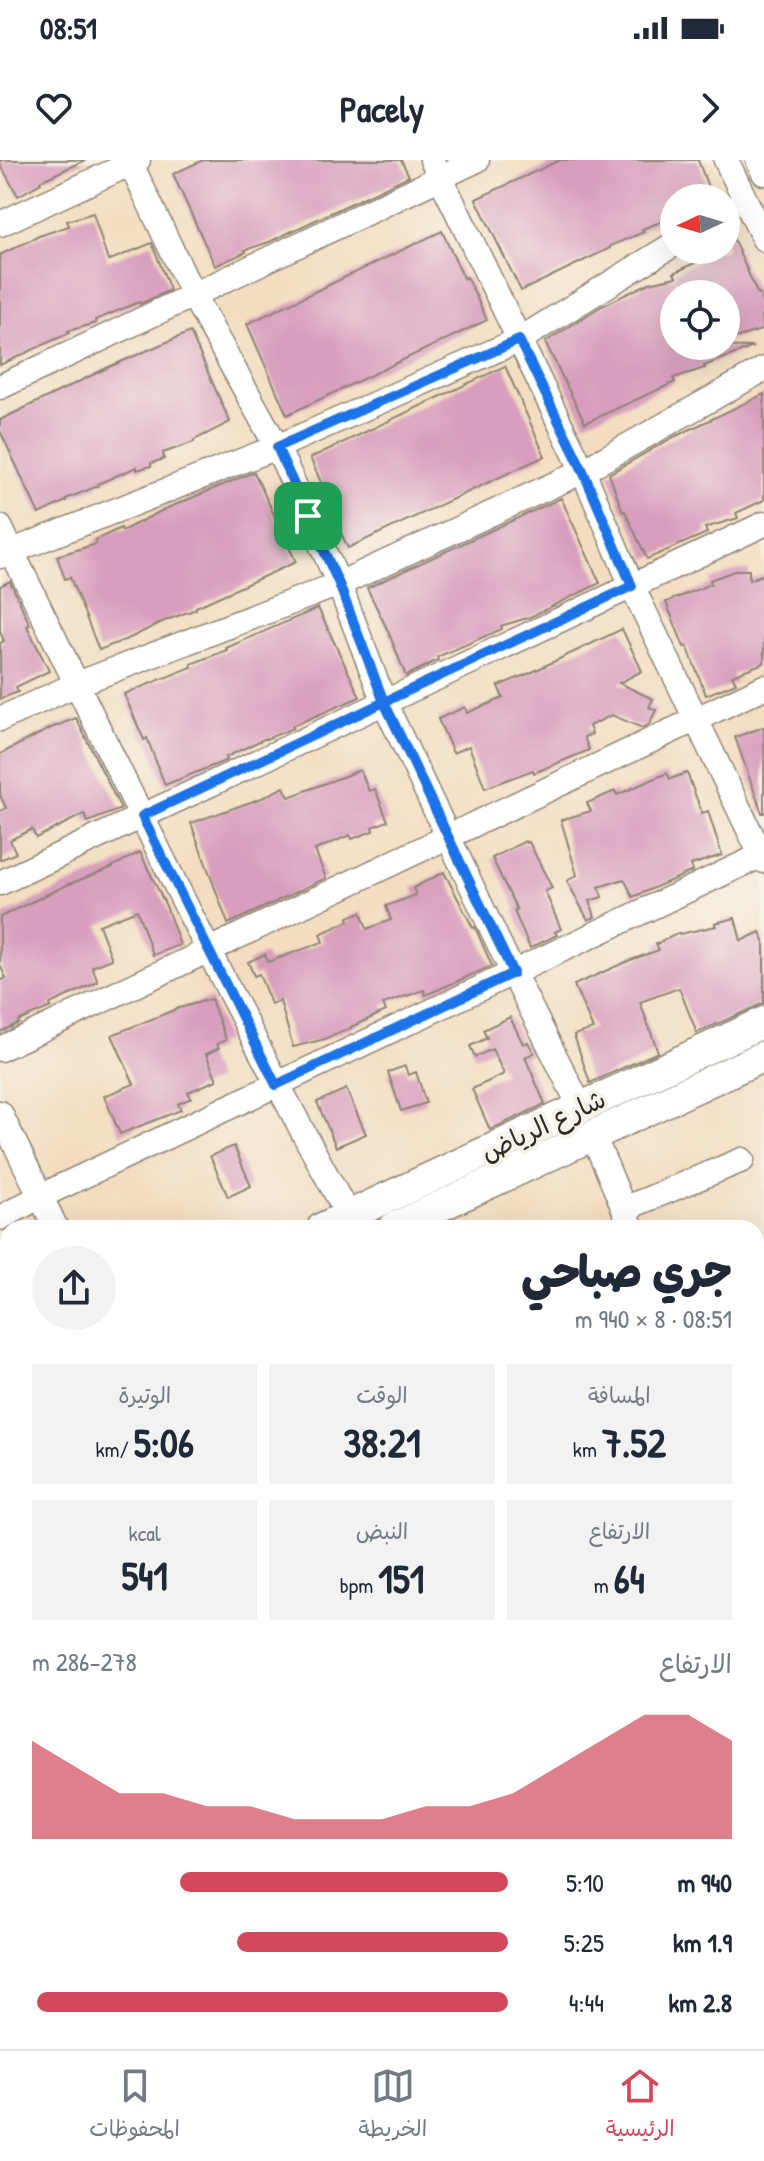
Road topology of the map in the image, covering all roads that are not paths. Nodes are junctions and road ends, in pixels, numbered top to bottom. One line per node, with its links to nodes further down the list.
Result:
1 (477, 160): 5 (street)
2 (726, 160): 7 (street)
3 (758, 160): 6 (street)
4 (133, 161): 9 (street); 12 (street)
5 (436, 169): 12 (street); 13 (street)
6 (764, 173)
7 (731, 184)
8 (740, 211): 10 (street)
9 (0, 224)
10 (764, 239)
11 (660, 253): 13 (street)
12 (193, 295): 15 (street); 16 (street)
13 (519, 340): 16 (street); 17 (street)
14 (764, 369): 17 (street)
15 (0, 387)
16 (277, 447): 20 (street); 21 (street)
17 (583, 471): 21 (street); 22 (street)
18 (764, 524): 22 (street)
19 (0, 527): 20 (street)
20 (6, 553): 23 (street)
21 (339, 584): 23 (street); 25 (street)
22 (632, 586): 25 (street); 27 (street)
23 (77, 684): 26 (street); 28 (street)
24 (764, 687): 27 (street)
25 (384, 702): 28 (street); 29 (street)
26 (0, 719)
27 (695, 720): 29 (street); 30 (street)
28 (142, 816): 31 (street); 32 (street)
29 (447, 837): 32 (street); 33 (street)
30 (763, 857): 33 (street)
31 (0, 883)
32 (208, 950): 35 (street); 37 (street)
33 (513, 973): 37 (street); 39 (street)
34 (764, 1022): 39 (main road, شارع الرياض)
35 (0, 1049)
36 (764, 1056): 39 (main road, شارع الرياض)
37 (276, 1085): 41 (street); 45 (street)
38 (0, 1113): 41 (street)
39 (587, 1121): 43 (street); 46 (main road, شارع الرياض); 47 (main road, شارع الرياض)
40 (742, 1160): 43 (street)
41 (41, 1196): 42 (street); 44 (street)
42 (0, 1218)
43 (628, 1219)
44 (52, 1220)
45 (334, 1220)
46 (340, 1220)
47 (408, 1220)

